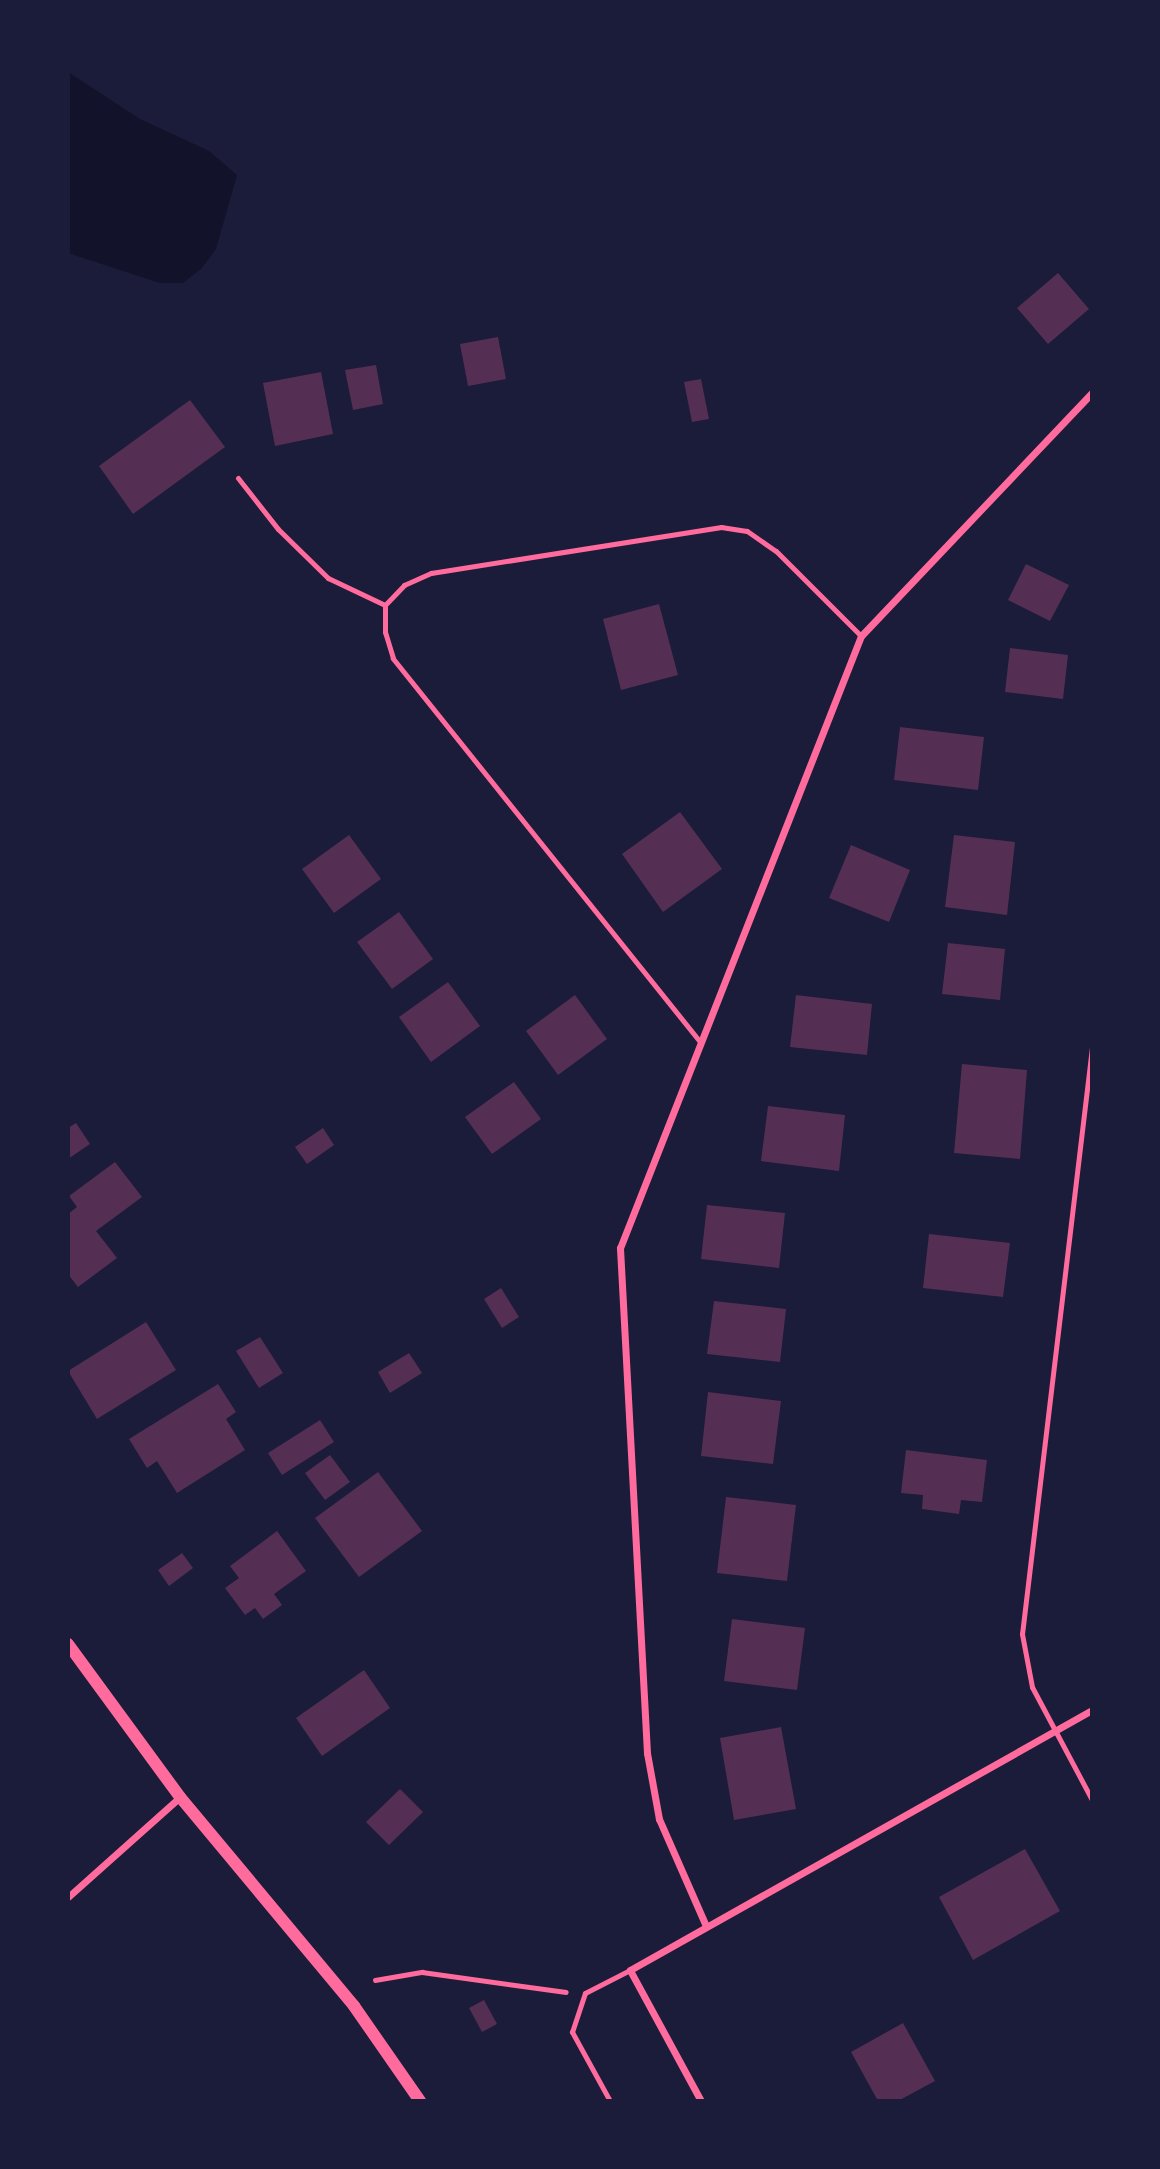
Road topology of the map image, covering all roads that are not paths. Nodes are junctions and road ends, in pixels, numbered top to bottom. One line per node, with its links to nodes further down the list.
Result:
1 (1092, 393): 4 (street)
2 (238, 478): 3 (lane)
3 (385, 605): 4 (lane); 5 (lane)
4 (861, 636): 5 (street)
5 (701, 1043): 13 (street)
6 (1092, 1047): 9 (lane)
7 (68, 1644): 10 (street)
8 (1092, 1710): 9 (street)
9 (1053, 1731): 11 (lane); 13 (street)
10 (180, 1797): 12 (street); 15 (street)
11 (1092, 1800)
12 (68, 1897)
13 (706, 1926): 14 (street)
14 (630, 1969): 16 (lane); 17 (street)
15 (420, 2101)
16 (610, 2101)
17 (701, 2101)

